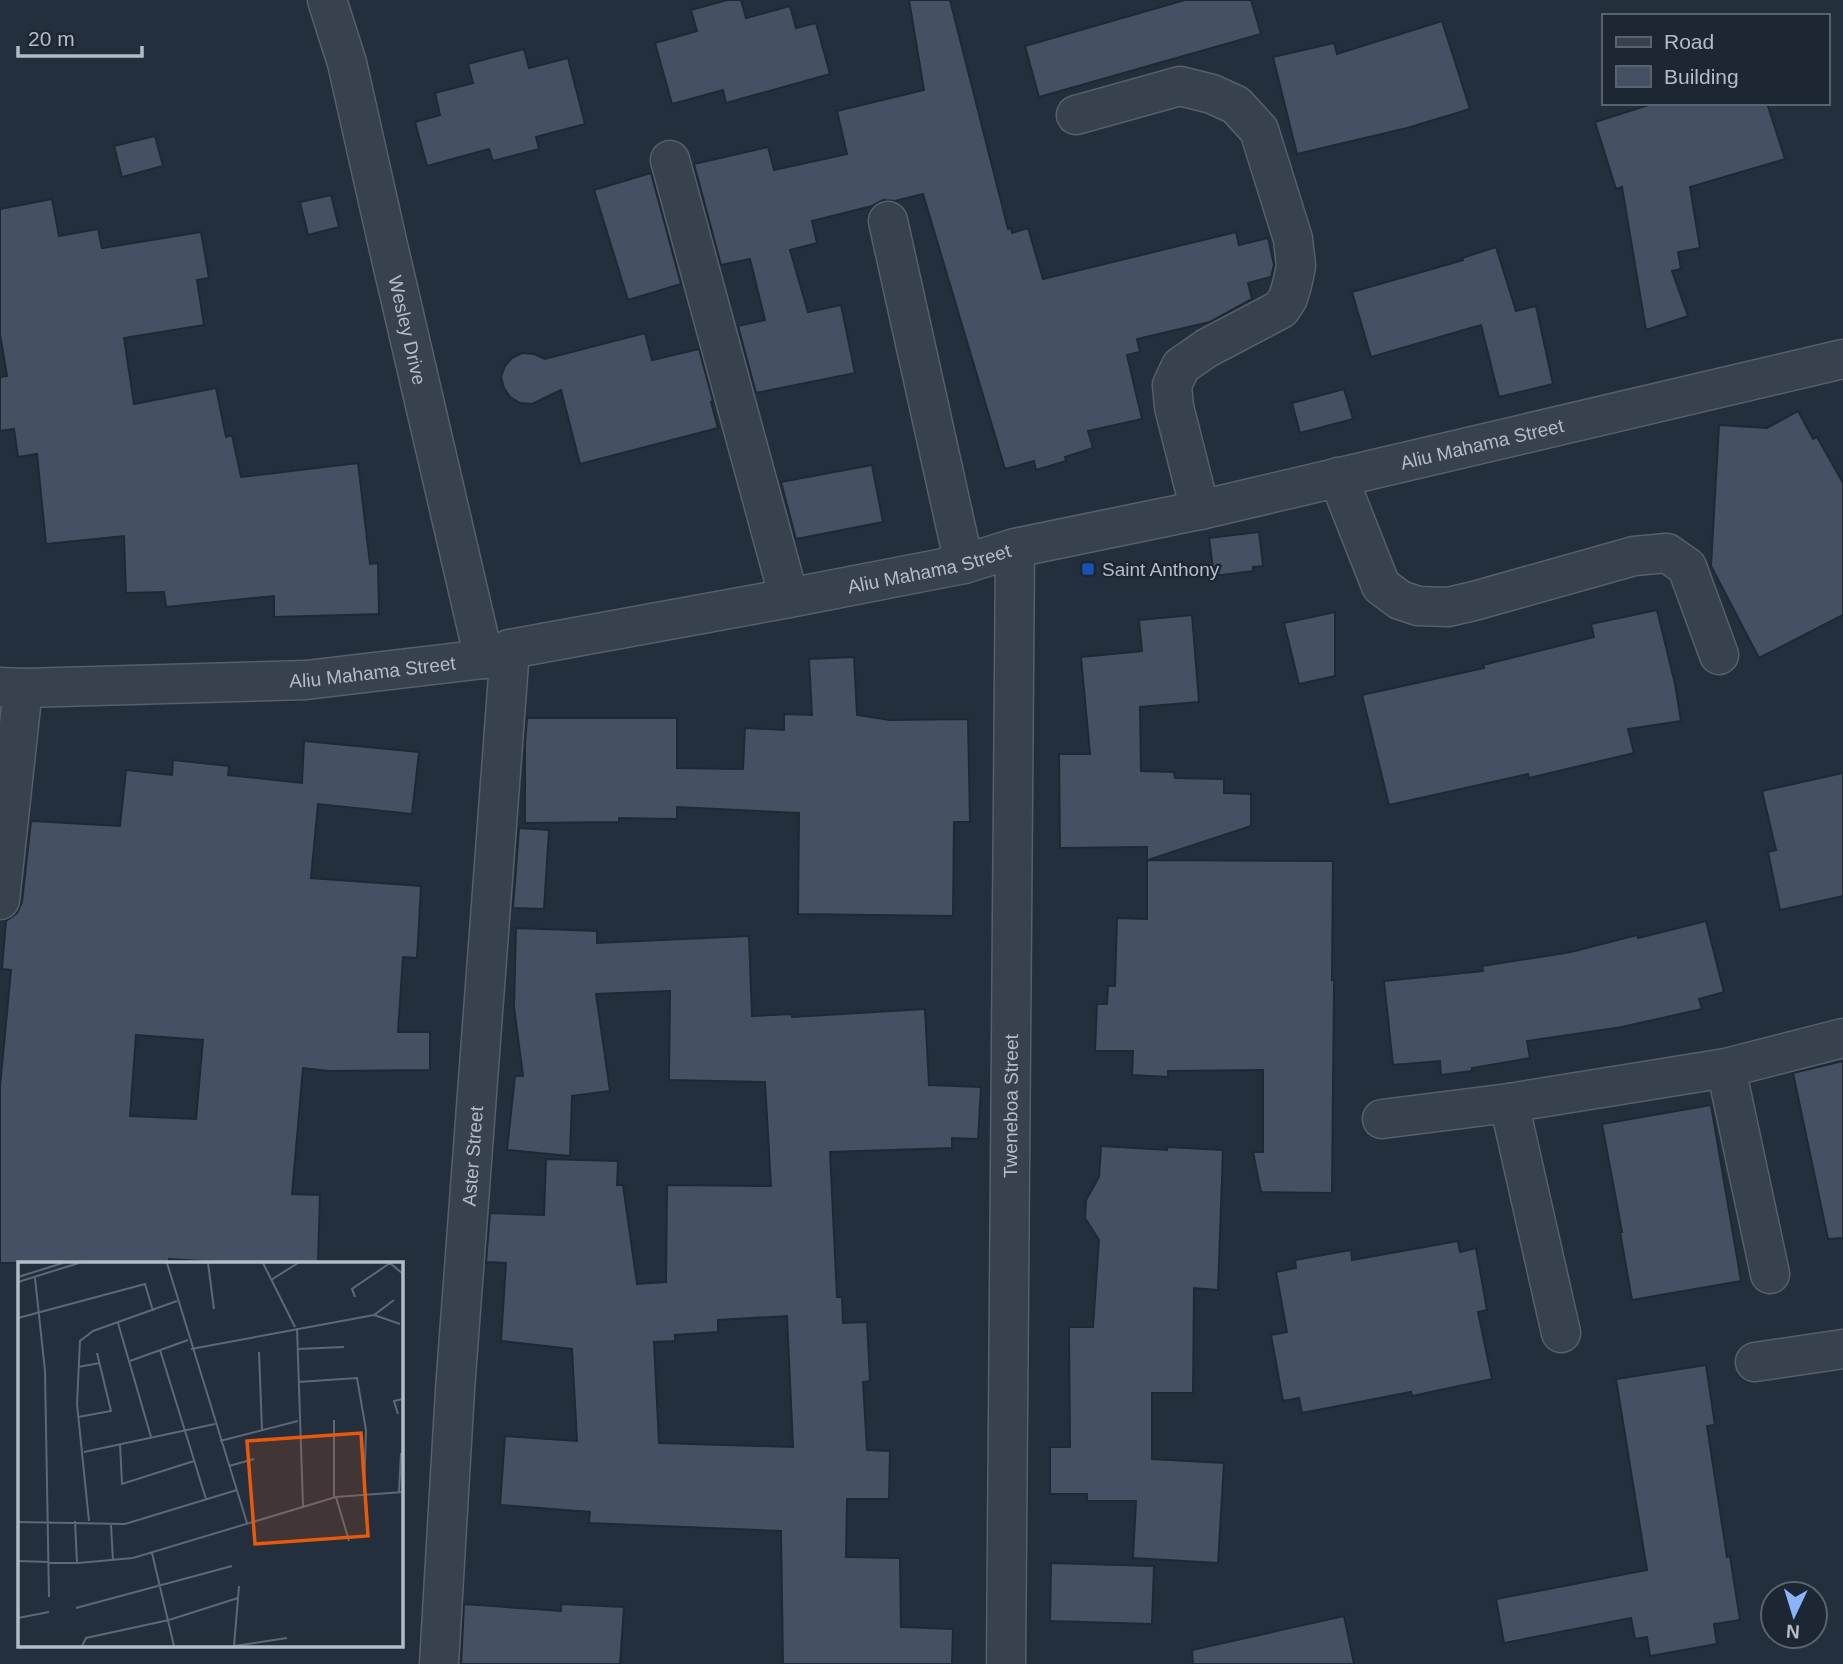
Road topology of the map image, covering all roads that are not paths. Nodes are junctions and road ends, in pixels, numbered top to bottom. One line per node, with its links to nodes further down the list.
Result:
1 (327, 0): 11 (street, Wesley Drive)
2 (1076, 115): 7 (street)
3 (670, 160): 10 (street)
4 (888, 221): 9 (street)
5 (1843, 359): 6 (street, Aliu Mahama Street)
6 (1338, 477): 7 (street, Aliu Mahama Street); 12 (street)
7 (1200, 510): 8 (street, Aliu Mahama Street)
8 (1015, 548): 9 (street, Aliu Mahama Street); 24 (street, Tweneboa Street)
9 (964, 564): 10 (street, Aliu Mahama Street)
10 (789, 598): 11 (street, Aliu Mahama Street)
11 (497, 654): 13 (street, Aliu Mahama Street); 23 (street, Aster Street)
12 (1719, 655)
13 (12, 688): 14 (street)
14 (0, 900)
15 (1843, 1038): 16 (street)
16 (1727, 1069): 17 (street); 19 (street)
17 (1509, 1103): 18 (street); 20 (street)
18 (1382, 1119)
19 (1770, 1274)
20 (1561, 1333)
21 (1843, 1349): 22 (street)
22 (1755, 1362)
23 (439, 1664)
24 (1006, 1664)

